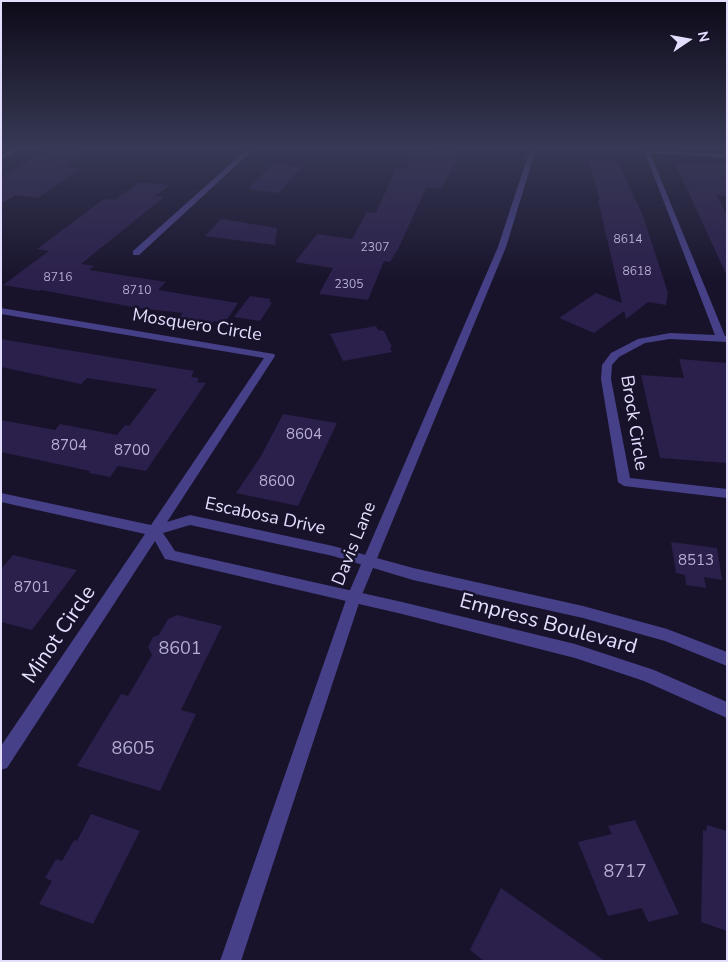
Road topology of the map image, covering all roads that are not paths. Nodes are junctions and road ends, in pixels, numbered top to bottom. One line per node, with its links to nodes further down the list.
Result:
1 (201, 194): 4 (street)
2 (519, 194): 10 (street, Davis Lane)
3 (663, 194): 6 (street)
4 (136, 253)
5 (1, 311): 9 (street, Mosquero Circle)
6 (724, 339): 7 (street, Brock Circle)
7 (727, 494)
8 (1, 496): 9 (street)
9 (155, 531): 10 (street, Escabosa Drive); 11 (street); 14 (street, Minot Circle)
10 (368, 560): 11 (street, Davis Lane); 12 (street, Empress Boulevard)
11 (354, 597): 13 (street, Empress Boulevard); 15 (street, Davis Lane)
12 (727, 659)
13 (727, 710)
14 (1, 762)
15 (230, 961)

